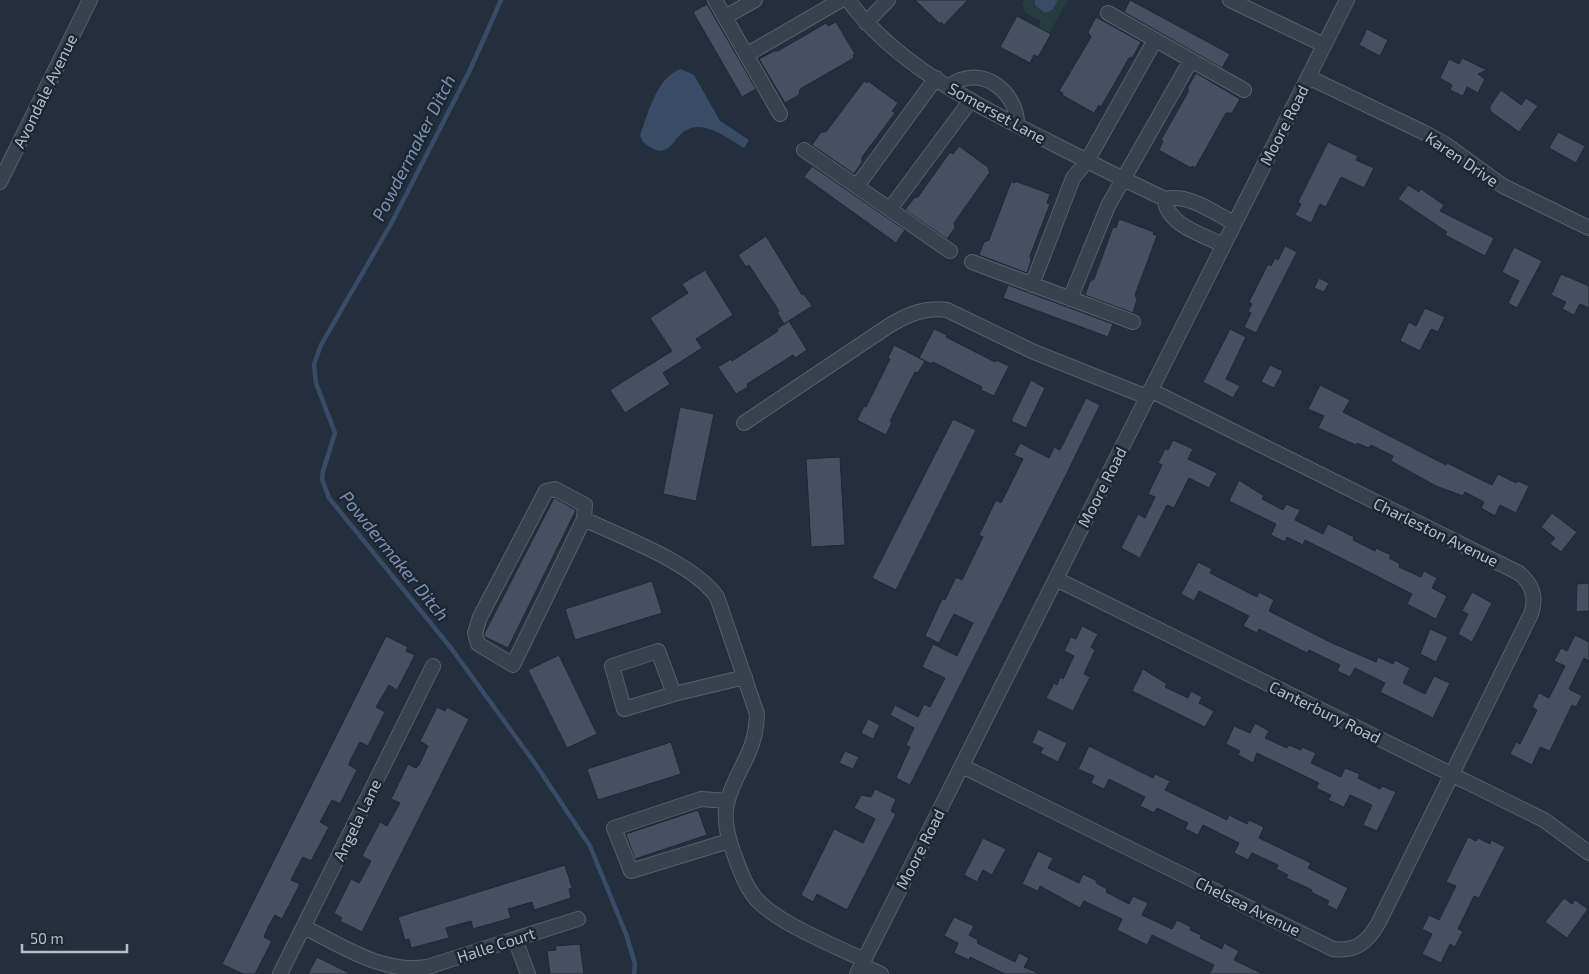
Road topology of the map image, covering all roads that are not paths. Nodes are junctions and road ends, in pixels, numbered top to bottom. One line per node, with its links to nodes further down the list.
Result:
1 (90, 0): 26 (street, Avondale Avenue)
2 (715, 0): 10 (street)
3 (755, 0): 10 (street)
4 (841, 0): 14 (street)
5 (848, 0): 11 (street, Somerset Lane)
6 (888, 0): 11 (street)
7 (1230, 0): 13 (street)
8 (1347, 0): 13 (street, Moore Road)
9 (1108, 13): 12 (street)
10 (725, 17): 14 (street)
11 (866, 23): 16 (street, Somerset Lane)
12 (1155, 40): 15 (street); 24 (street)
13 (1324, 45): 17 (street, Moore Road)
14 (746, 54): 21 (street)
15 (1191, 60): 19 (street); 25 (street)
16 (936, 78): 18 (street, Somerset Lane); 27 (street)
17 (1308, 78): 30 (street, Moore Road); 31 (street, Karen Drive)
18 (949, 87): 20 (street, Somerset Lane); 22 (street)
19 (1244, 90)
20 (971, 100): 22 (street, Somerset Lane); 29 (street)
21 (780, 114)
22 (1017, 126): 24 (street, Somerset Lane)
23 (804, 150): 27 (street)
24 (1087, 161): 25 (street, Somerset Lane); 35 (street)
25 (1123, 179): 28 (street, Somerset Lane); 36 (street)
26 (0, 182)
27 (857, 186): 29 (street)
28 (1165, 199): 30 (street, Somerset Lane); 32 (street)
29 (890, 209): 33 (street)
30 (1234, 223): 32 (street, Moore Road)
31 (1589, 228)
32 (1224, 245): 38 (street, Moore Road)
33 (950, 251)
34 (972, 262): 35 (street)
35 (1032, 285): 36 (street)
36 (1070, 299): 37 (street)
37 (1133, 322)
38 (1149, 394): 39 (street, Charleston Avenue); 41 (street, Moore Road); 46 (street, Charleston Avenue)
39 (744, 423)
40 (584, 519): 40 (street); 43 (street)
41 (1056, 579): 45 (street, Moore Road); 46 (street, Canterbury Road)
42 (433, 666): 51 (street, Angela Lane)
43 (745, 677): 44 (street); 47 (street)
44 (674, 694): 44 (street)
45 (962, 766): 46 (street, Chelsea Avenue); 53 (street, Moore Road)
46 (1452, 774): 49 (street, Canterbury Road)
47 (728, 801): 48 (street); 48 (street)
48 (729, 840): 53 (street)
49 (1589, 854)
50 (578, 919): 52 (street, Halle Court)
51 (304, 927): 52 (street, Halle Court); 54 (street, Angela Lane)
52 (515, 939): 55 (street)
53 (861, 966): 56 (street)
54 (280, 974)
55 (528, 974)
56 (881, 974)

